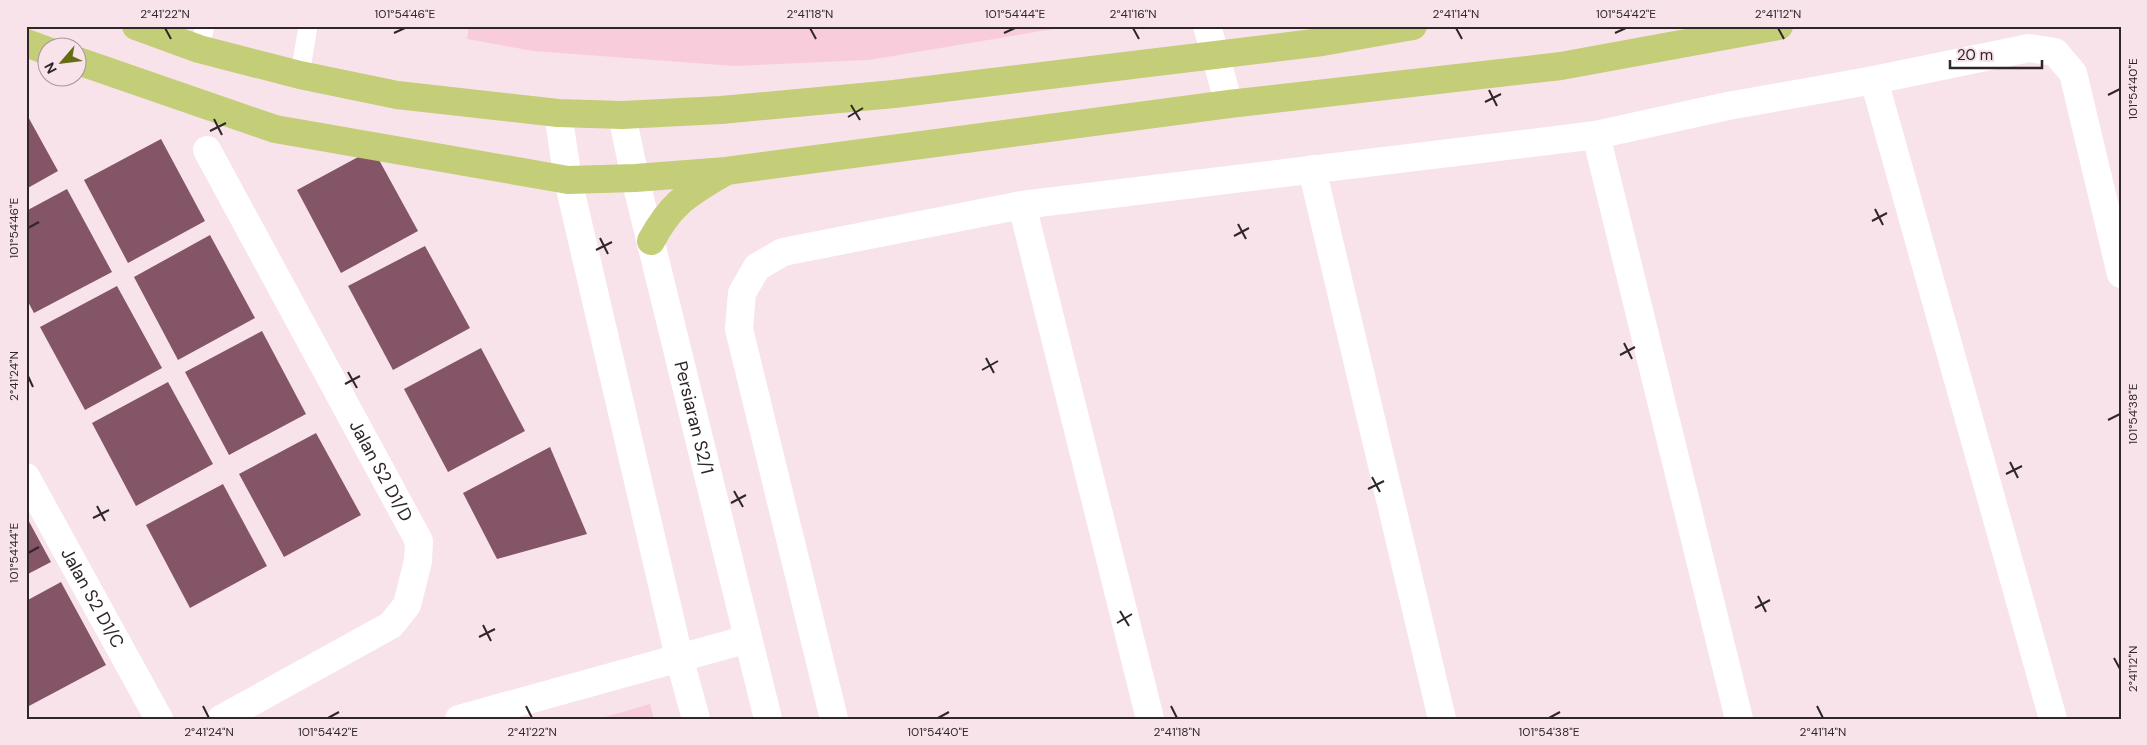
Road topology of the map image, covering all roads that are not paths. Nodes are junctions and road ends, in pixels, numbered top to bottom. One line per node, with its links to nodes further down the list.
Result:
1 (136, 26): 6 (main road)
2 (308, 26): 11 (lane)
3 (1208, 26): 9 (street)
4 (1413, 26): 9 (main road)
5 (1779, 26): 13 (main road)
6 (202, 38): 11 (main road)
7 (26, 43): 8 (main road)
8 (38, 47)
9 (1215, 55): 13 (street); 15 (main road)
10 (88, 64): 21 (main road)
11 (300, 75): 14 (main road)
12 (1874, 80): 16 (street); 24 (street); 37 (street)
13 (1229, 104): 19 (main road)
14 (558, 114): 15 (main road); 21 (street)
15 (622, 115): 20 (street, Persiaran S2/1)
16 (1596, 136): 18 (street); 36 (street)
17 (206, 150): 29 (street, Jalan S2 D1/D)
18 (1312, 169): 22 (street); 35 (street)
19 (726, 171): 20 (main road); 23 (main road)
20 (636, 178): 21 (main road); 23 (street, Persiaran S2/1)
21 (568, 180): 27 (street)
22 (1022, 205): 33 (street); 34 (street)
23 (651, 241): 26 (street, Persiaran S2/1)
24 (2121, 274)
25 (26, 477): 28 (street, Jalan S2 D1/C)
26 (748, 639): 27 (street); 32 (street, Persiaran S2/1)
27 (679, 657): 30 (street); 31 (street)
28 (160, 719)
29 (220, 719)
30 (459, 719)
31 (696, 719)
32 (768, 719)
33 (834, 719)
34 (1150, 719)
35 (1442, 719)
36 (1739, 719)
37 (2053, 719)

